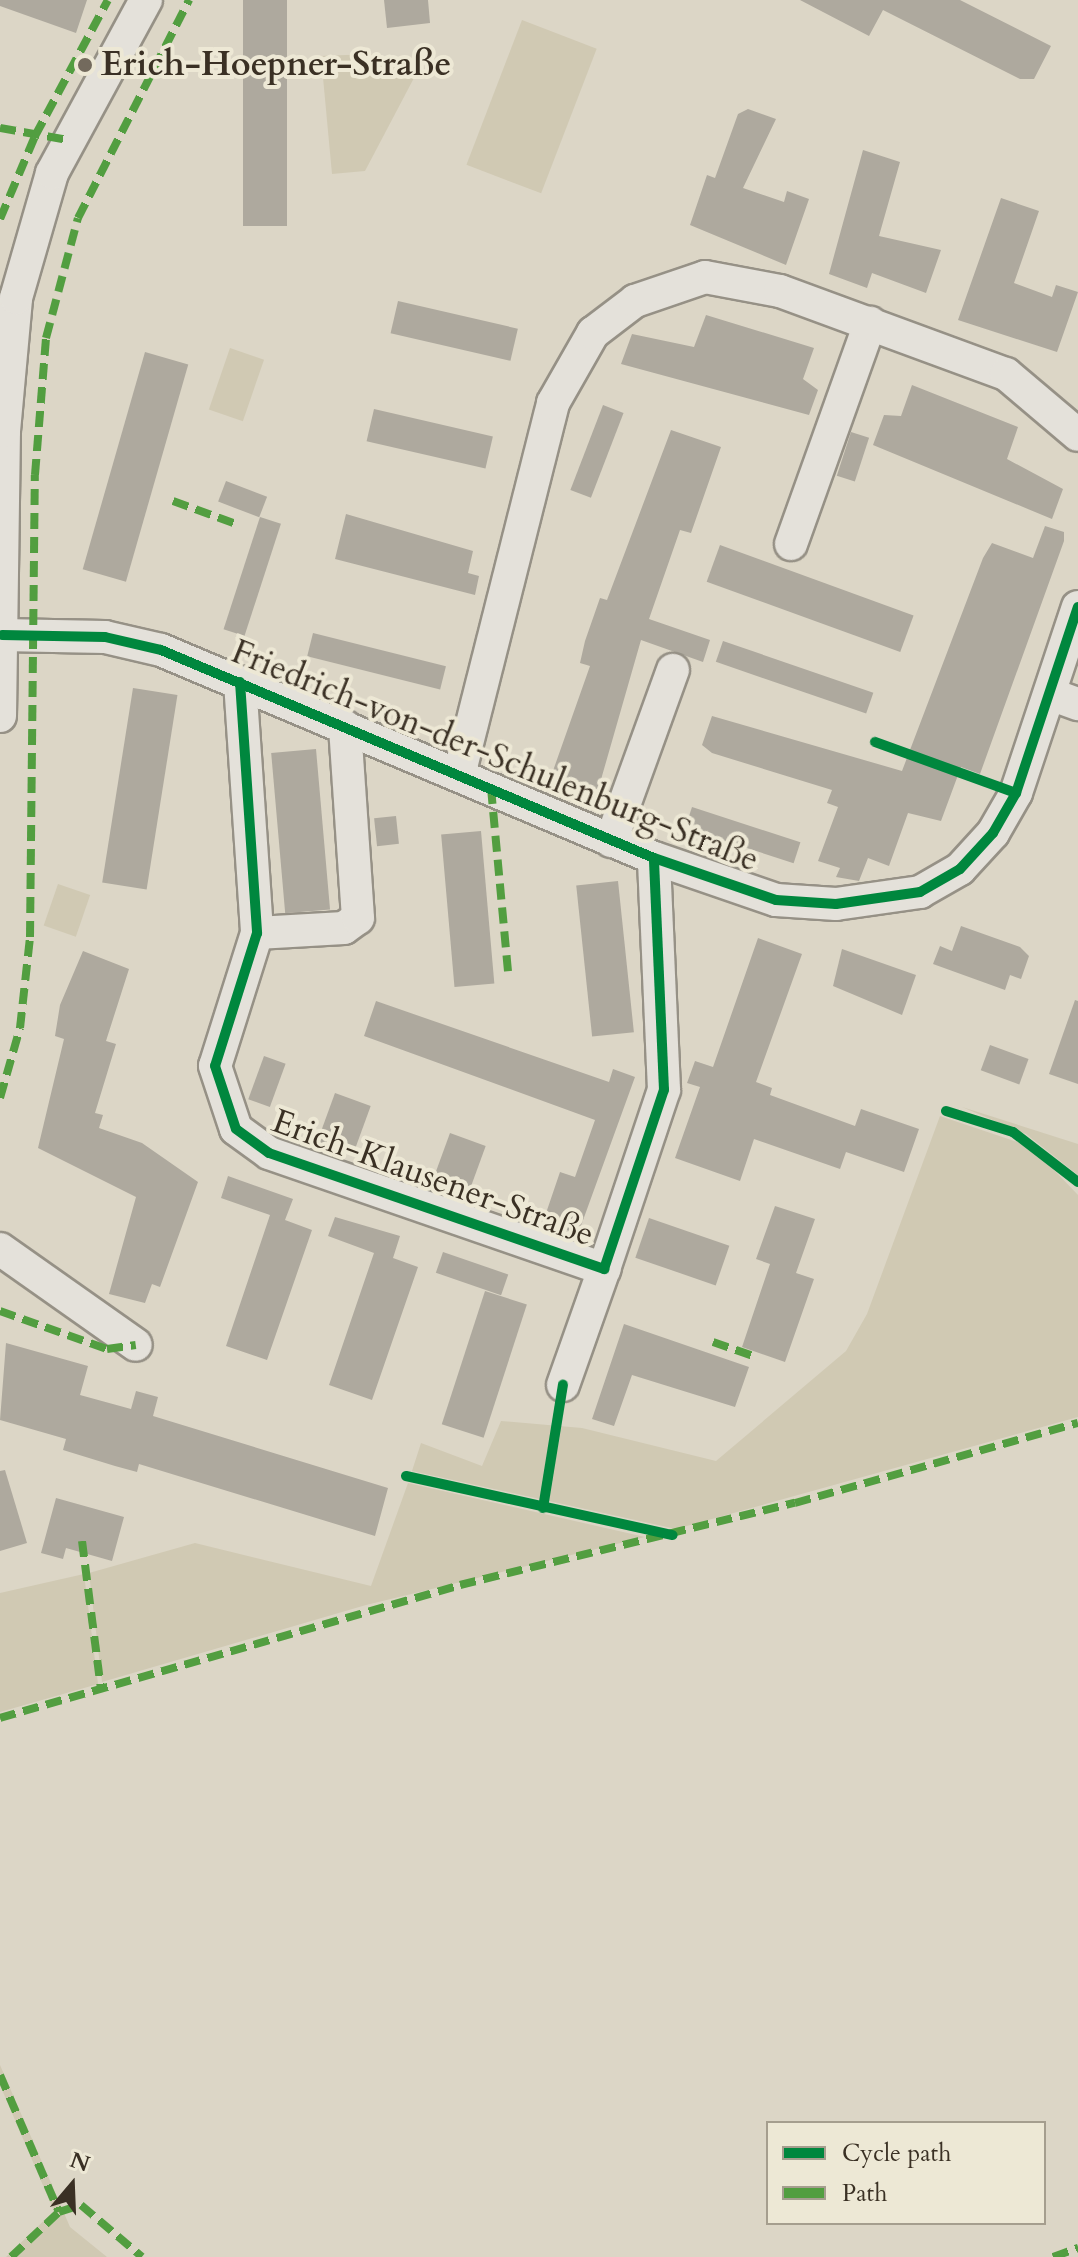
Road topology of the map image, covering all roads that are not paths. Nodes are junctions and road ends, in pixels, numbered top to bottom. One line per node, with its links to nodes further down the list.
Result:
1 (146, 0): 2 (street)
2 (12, 263): 7 (street)
3 (870, 323): 4 (street, Friedrich-von-der-Schulenburg-Straße); 5 (street); 13 (street, Friedrich-von-der-Schulenburg-Straße)
4 (1078, 435)
5 (791, 544)
6 (1078, 607): 10 (street, Friedrich-von-der-Schulenburg-Straße)
7 (2, 635): 9 (street, Friedrich-von-der-Schulenburg-Straße); 11 (street)
8 (673, 670): 14 (street, Friedrich-von-der-Schulenburg-Straße)
9 (240, 682): 12 (street, Friedrich-von-der-Schulenburg-Straße); 16 (street, Erich-Klausener-Straße)
10 (1064, 699): 15 (street, Friedrich-von-der-Schulenburg-Straße)
11 (0, 716)
12 (345, 726): 13 (street, Friedrich-von-der-Schulenburg-Straße); 16 (street)
13 (459, 775): 14 (street, Friedrich-von-der-Schulenburg-Straße)
14 (611, 841): 15 (street, Friedrich-von-der-Schulenburg-Straße)
15 (654, 858): 18 (street, Erich-Klausener-Straße)
16 (257, 933): 18 (street, Erich-Klausener-Straße)
17 (0, 1249): 19 (street)
18 (604, 1269): 20 (street, Erich-Klausener-Straße)
19 (136, 1345)
20 (563, 1385)

